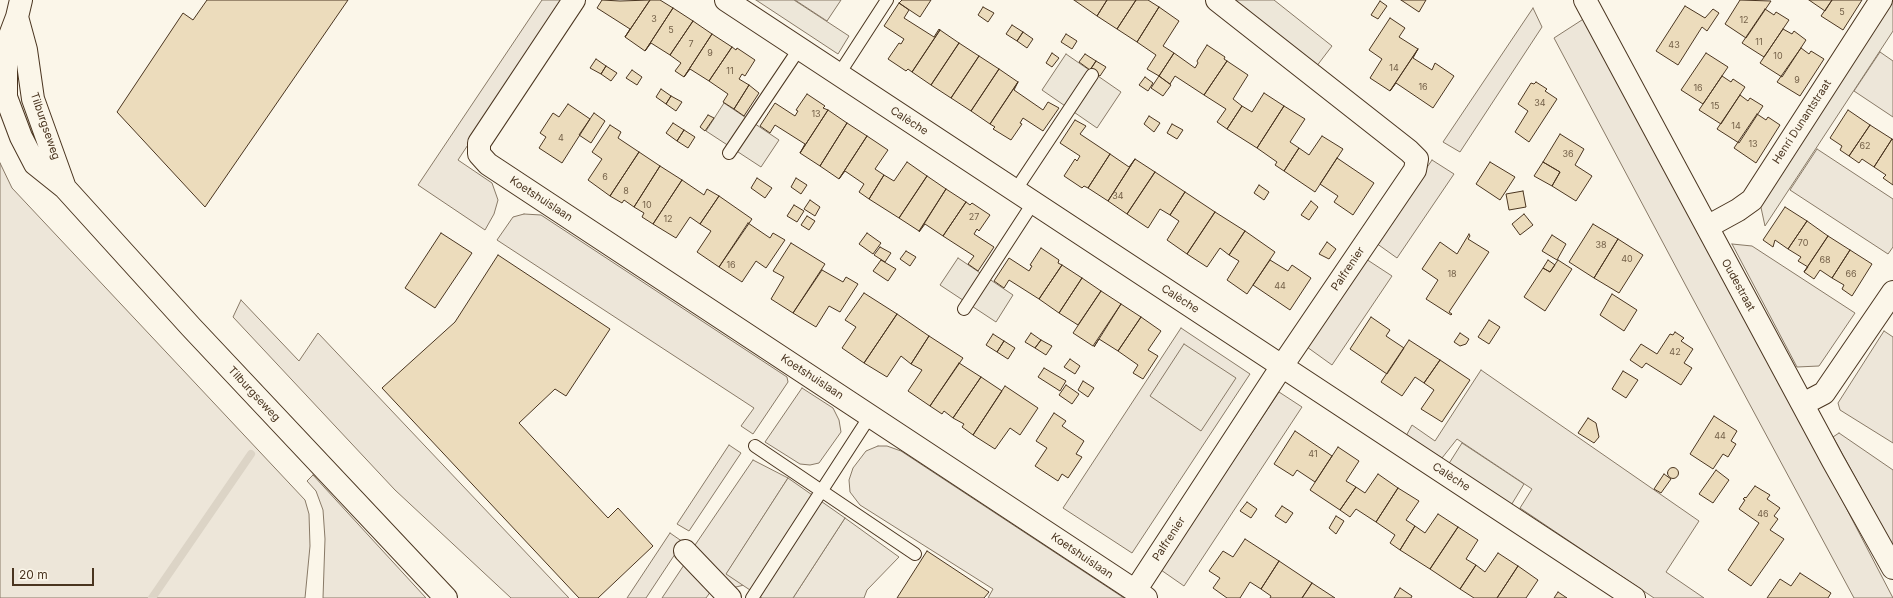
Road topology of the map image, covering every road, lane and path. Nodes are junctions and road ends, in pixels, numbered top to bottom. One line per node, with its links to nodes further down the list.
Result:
1 (574, 0): 19 (street, Koetshuislaan)
2 (726, 0): 8 (street, Calèche)
3 (887, 0): 9 (lane)
4 (1217, 0): 17 (street, Palfrenier)
5 (1585, 0): 14 (street, Oudestraat)
6 (1881, 0): 14 (street, Henri Dunantstraat)
7 (19, 9): 26 (street, Tilburgseweg)
8 (799, 48): 9 (street, Calèche); 11 (lane)
9 (839, 74): 12 (street, Calèche)
10 (1092, 75): 12 (lane)
11 (729, 153)
12 (1015, 191): 13 (street, Calèche)
13 (1033, 203): 16 (lane); 17 (street, Calèche)
14 (1707, 227): 18 (street, Oudestraat)
15 (1893, 292): 18 (street)
16 (964, 309)
17 (1282, 366): 25 (street, Palfrenier); 29 (street, Calèche)
18 (1803, 404): 24 (street, Oudestraat)
19 (870, 416): 21 (lane); 25 (street, Koetshuislaan)
20 (755, 446): 21 (lane)
21 (823, 490): 23 (lane); 28 (lane)
22 (685, 551): 27 (street)
23 (915, 554)
24 (1893, 568)
25 (1140, 594)
26 (446, 598)
27 (730, 598)
28 (752, 598)
29 (1634, 598)

